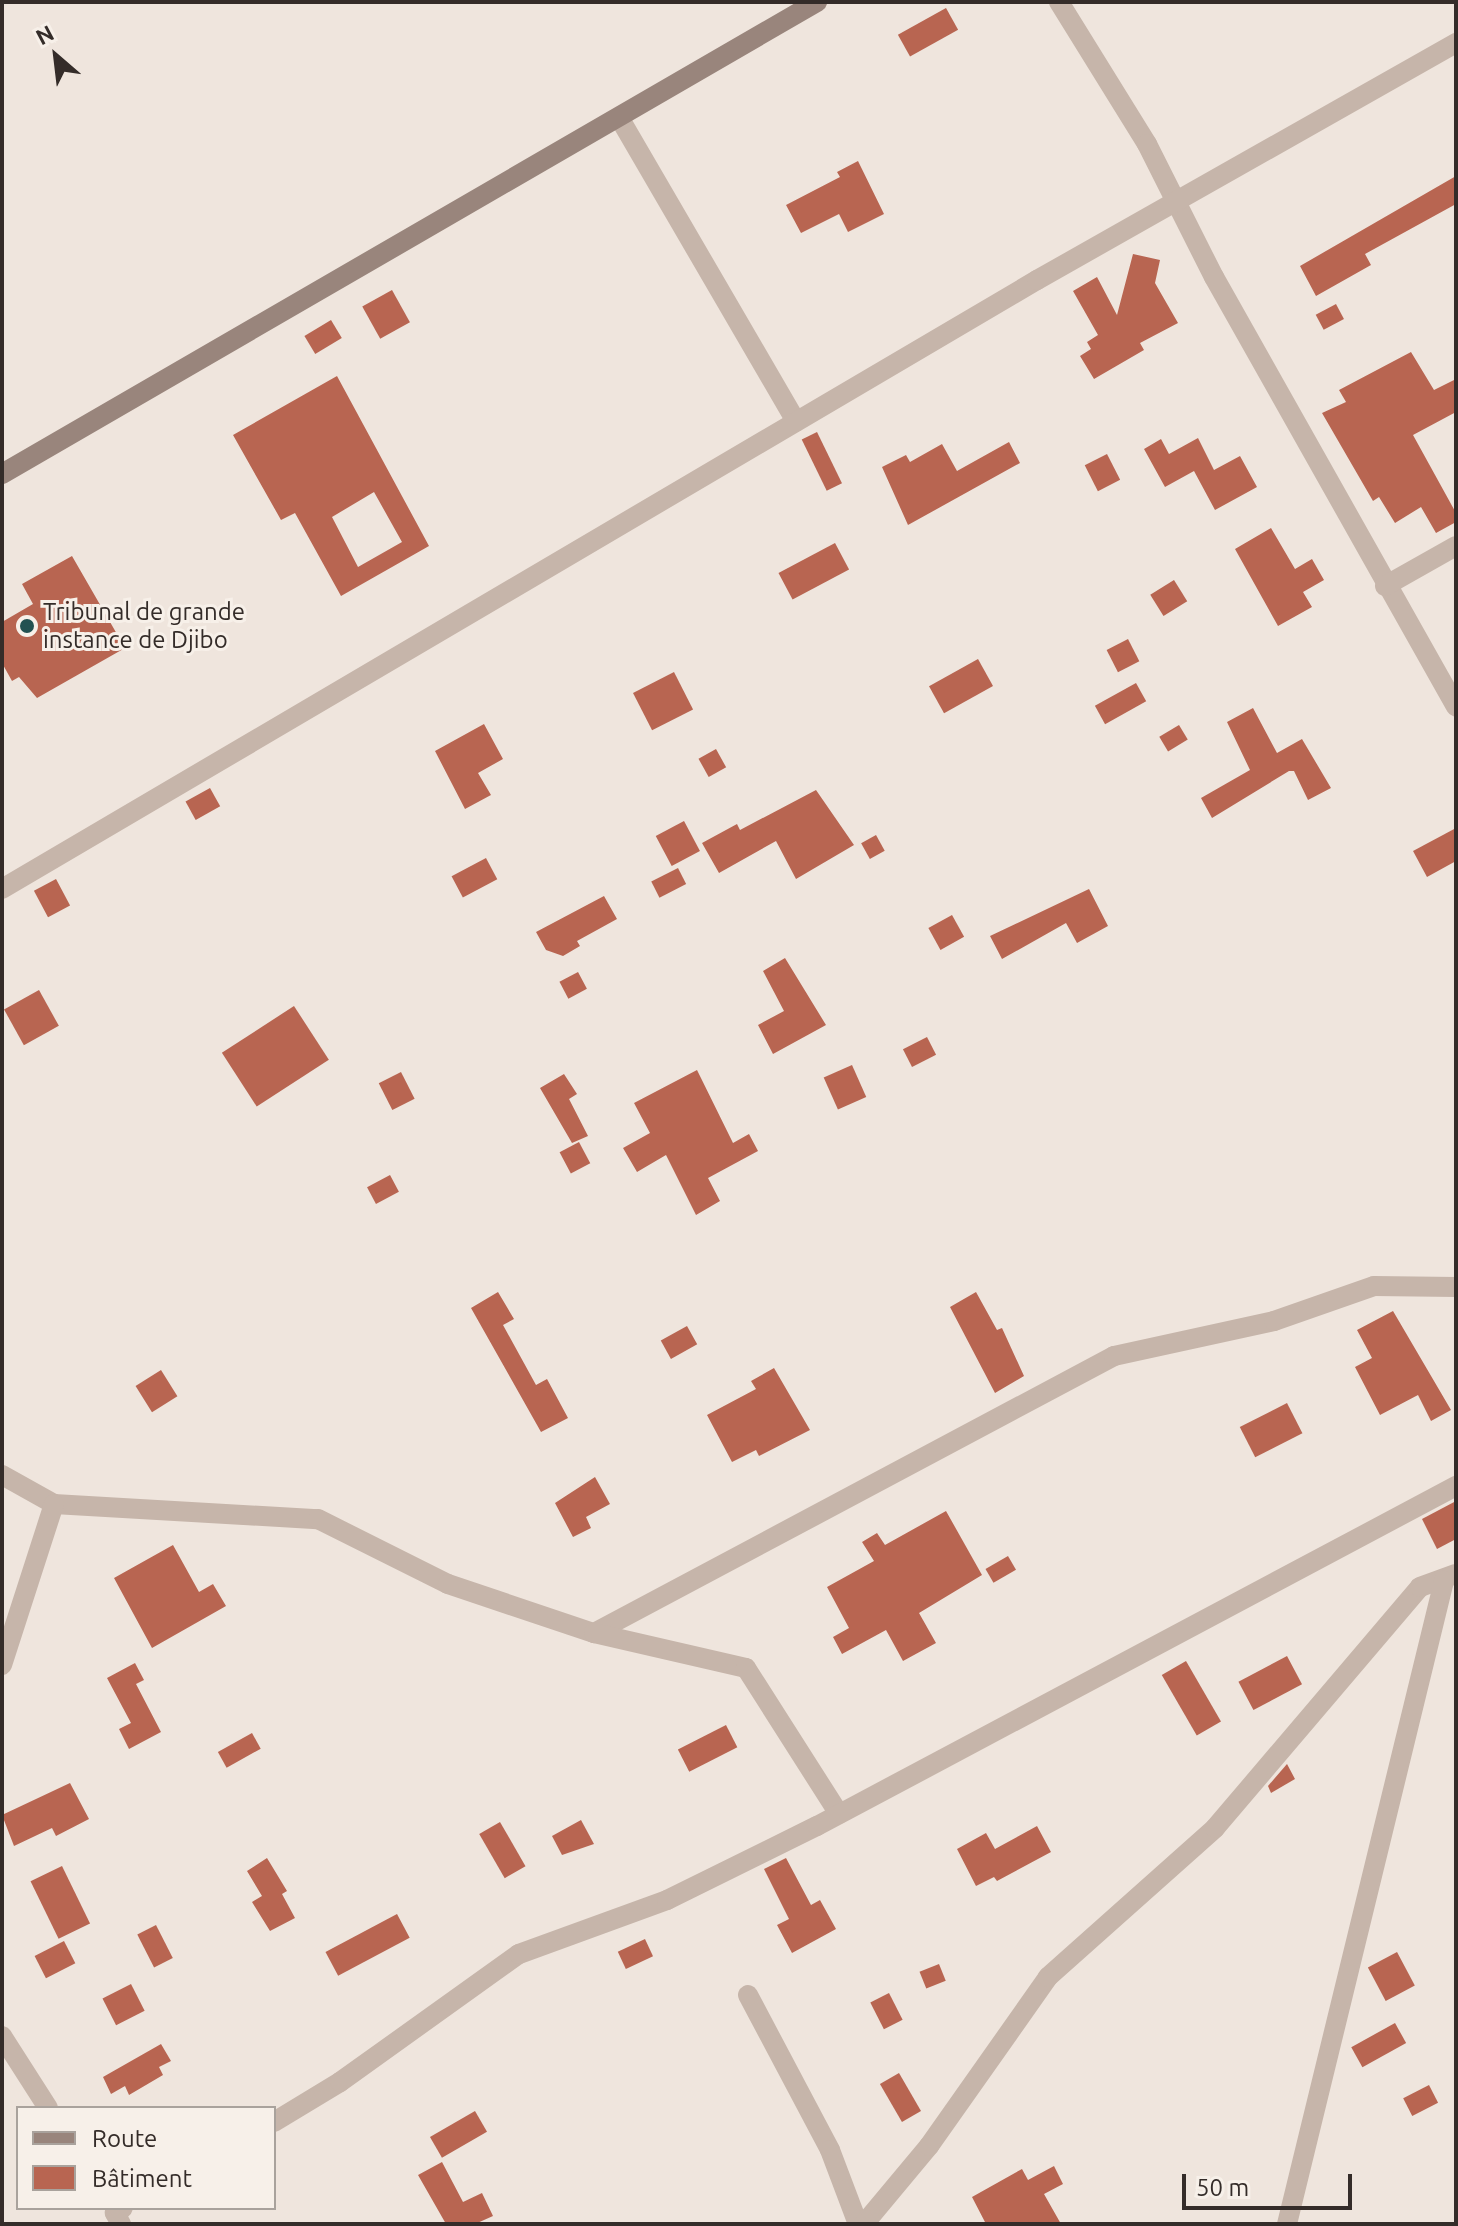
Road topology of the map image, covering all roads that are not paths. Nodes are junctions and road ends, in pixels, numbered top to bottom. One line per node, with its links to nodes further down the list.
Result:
1 (817, 2): 4 (main road)
2 (1059, 2): 5 (street)
3 (1456, 43): 5 (street)
4 (620, 119): 6 (street); 7 (main road)
5 (1175, 200): 6 (street); 9 (street)
6 (796, 421): 11 (street)
7 (2, 474)
8 (1456, 546): 9 (street)
9 (1385, 586): 10 (street)
10 (1456, 706)
11 (2, 889)
12 (1456, 1287): 17 (street)
13 (2, 1475): 15 (street)
14 (1456, 1486): 19 (street)
15 (54, 1504): 17 (street); 18 (street)
16 (1450, 1578): 25 (street); 26 (street)
17 (594, 1633): 19 (street)
18 (2, 1665)
19 (839, 1814): 23 (street)
20 (748, 1995): 24 (street)
21 (2, 2036): 22 (street)
22 (47, 2106)
23 (276, 2121)
24 (858, 2224)
25 (864, 2224)
26 (1287, 2224)

